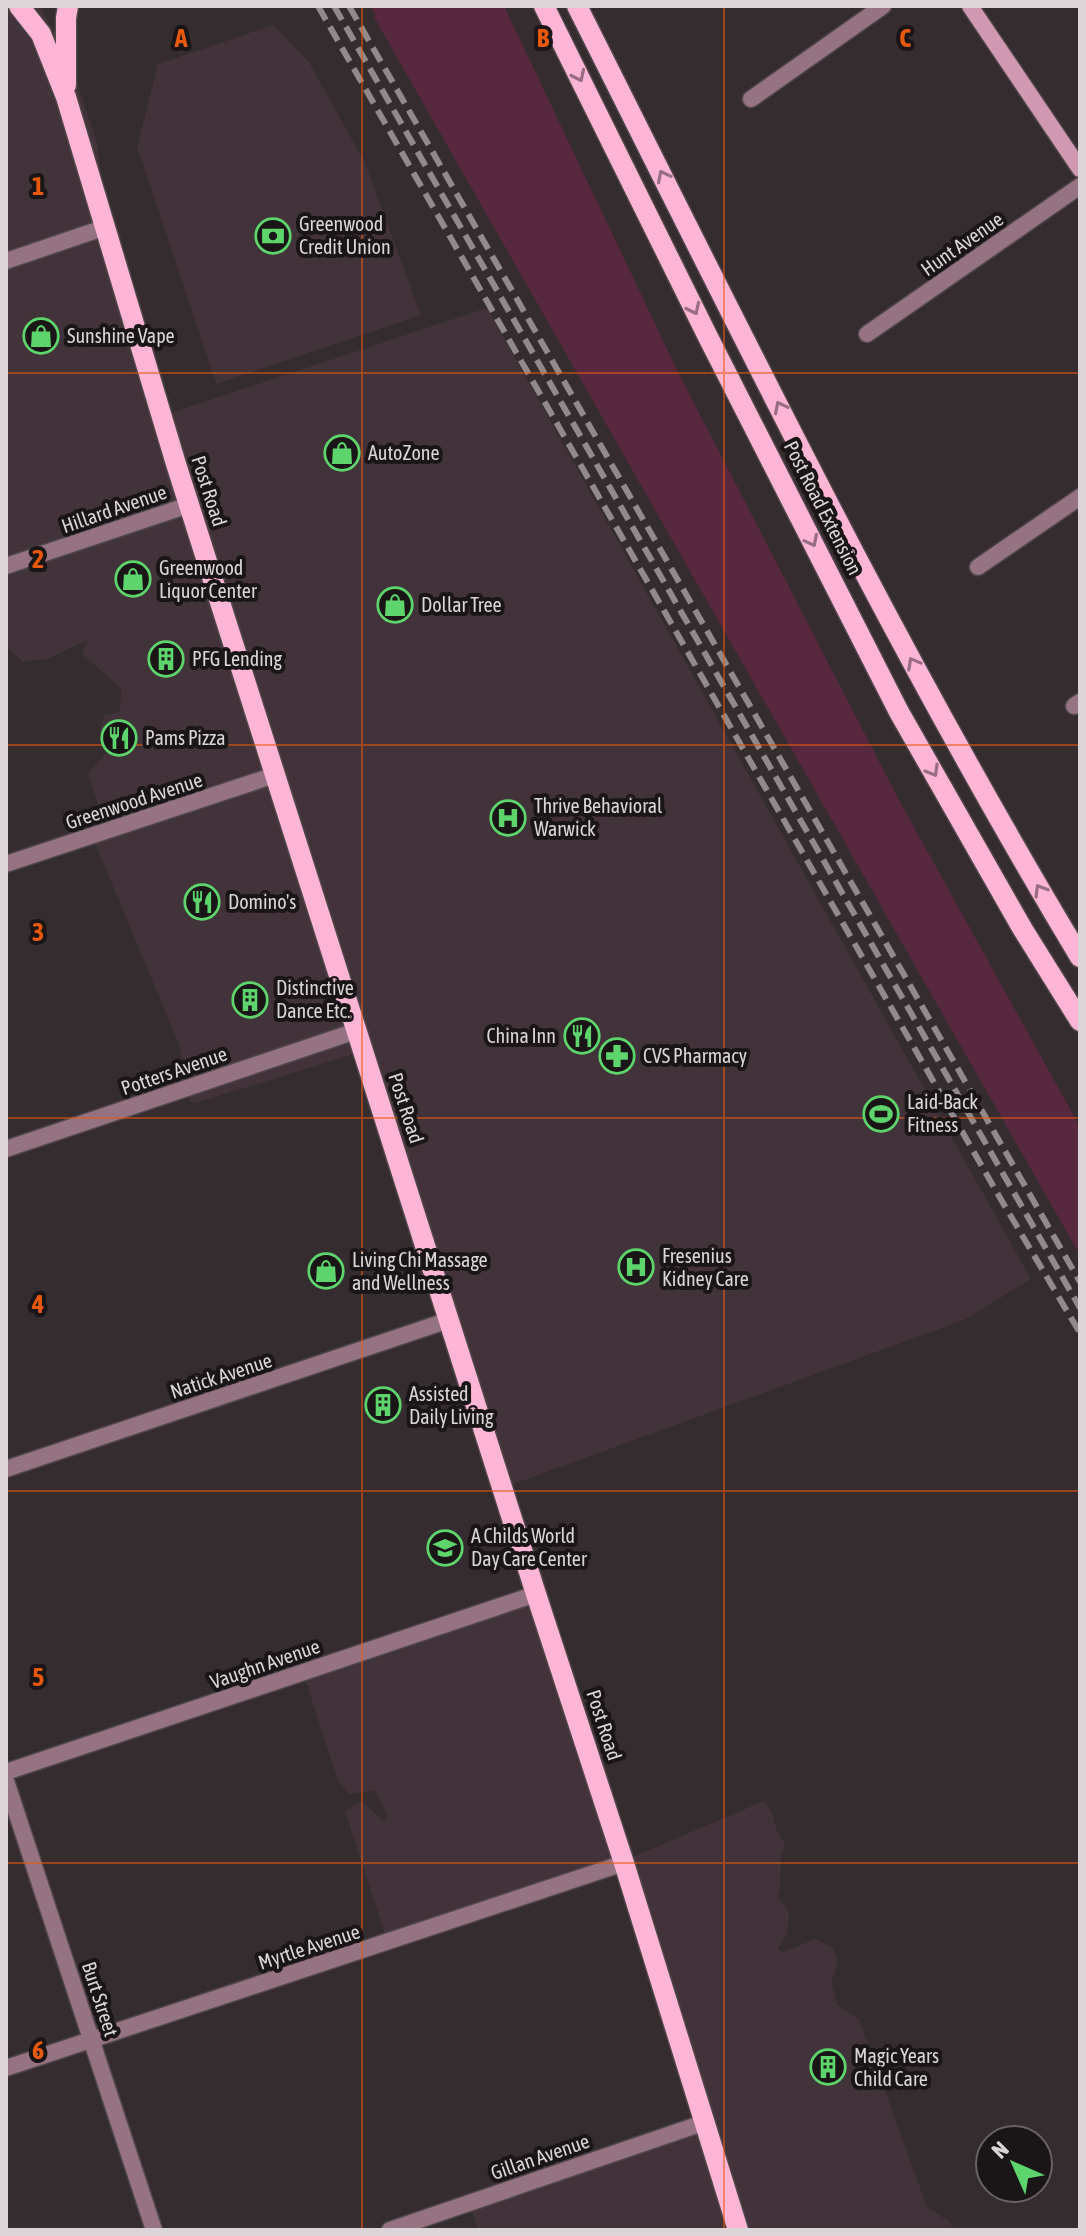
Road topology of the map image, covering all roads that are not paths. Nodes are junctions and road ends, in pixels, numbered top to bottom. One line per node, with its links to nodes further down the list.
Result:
1 (19, 6): 7 (main road, Post Road)
2 (68, 6): 7 (main road)
3 (544, 6): 21 (main road, Post Road Extension, one-way to 21)
4 (577, 6): 20 (main road, Post Road Extension, one-way to 4)
5 (883, 6): 8 (street)
6 (970, 6): 9 (street)
7 (66, 97): 11 (main road, Post Road)
8 (751, 99)
9 (1080, 169)
10 (1080, 186): 13 (street, Hunt Avenue)
11 (106, 227): 12 (street); 15 (main road, Post Road)
12 (6, 261)
13 (867, 334)
14 (1080, 497): 17 (street)
15 (189, 505): 16 (street, Hillard Avenue); 18 (main road, Post Road)
16 (6, 566)
17 (978, 567)
18 (275, 775): 19 (street, Greenwood Avenue); 22 (main road, Post Road)
19 (6, 864)
20 (1080, 957)
21 (1080, 1021)
22 (356, 1031): 23 (street, Potters Avenue); 24 (main road, Post Road)
23 (6, 1149)
24 (449, 1320): 25 (street, Natick Avenue); 26 (main road, Post Road)
25 (6, 1469)
26 (536, 1594): 27 (street, Vaughn Avenue); 29 (main road, Post Road)
27 (6, 1772)
28 (6, 1781): 30 (street, Burt Street)
29 (624, 1863): 30 (street, Myrtle Avenue); 32 (main road, Post Road)
30 (92, 2040): 31 (street, Myrtle Avenue); 33 (street, Burt Street)
31 (6, 2068)
32 (703, 2123): 34 (street, Gillan Avenue); 35 (main road, Post Road)
33 (154, 2230)
34 (390, 2230)
35 (738, 2230)

